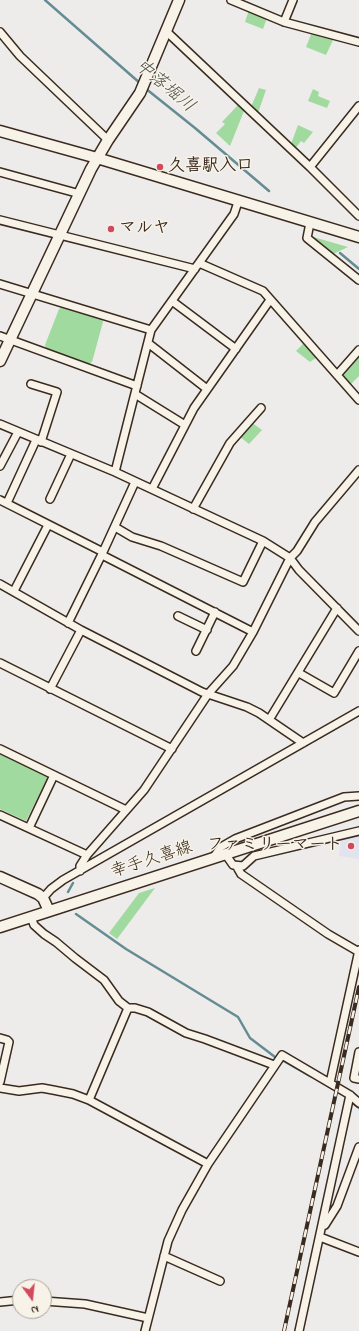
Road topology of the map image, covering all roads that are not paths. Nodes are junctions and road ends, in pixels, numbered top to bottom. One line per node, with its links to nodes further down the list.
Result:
1 (179, 0): 6 (street)
2 (231, 0): 4 (street)
3 (293, 0): 4 (street)
4 (284, 22): 7 (street)
5 (0, 32): 10 (street)
6 (167, 32): 10 (street); 12 (street)
7 (359, 42)
8 (359, 106): 12 (street)
9 (0, 131): 11 (street)
10 (108, 140): 11 (street)
11 (97, 158): 14 (street); 15 (street)
12 (310, 167): 16 (street)
13 (0, 172): 14 (street)
14 (80, 194): 19 (street)
15 (238, 202): 18 (street); 21 (street)
16 (359, 216)
17 (0, 220): 19 (street)
18 (310, 223): 20 (street); 22 (street)
19 (61, 235): 21 (street); 24 (street)
20 (359, 238)
21 (197, 266): 25 (street); 26 (street)
22 (359, 280)
23 (0, 284): 24 (street)
24 (33, 293): 27 (street); 29 (street)
25 (172, 300): 27 (street); 31 (street)
26 (270, 300): 31 (street); 34 (street)
27 (151, 330): 30 (street)
28 (0, 336): 29 (street)
29 (10, 339): 33 (street); 36 (street)
30 (148, 343): 36 (street); 37 (street)
31 (236, 349): 37 (street)
32 (359, 350): 34 (street)
33 (0, 361)
34 (337, 375): 39 (street)
35 (31, 384): 44 (street)
36 (137, 386): 38 (street)
37 (207, 389): 42 (street)
38 (135, 394): 42 (street); 48 (street)
39 (359, 400)
40 (261, 408): 53 (street)
41 (0, 424): 43 (street)
42 (185, 425): 50 (street)
43 (18, 432): 44 (street); 46 (street)
44 (39, 441): 45 (street); 52 (street)
45 (71, 454): 48 (street); 51 (street)
46 (0, 466)
47 (359, 470): 58 (street)
48 (115, 472): 49 (street)
49 (135, 482): 50 (street); 55 (street)
50 (152, 489): 53 (street)
51 (50, 499)
52 (2, 503): 54 (street)
53 (193, 509): 56 (street)
54 (48, 525): 57 (street); 60 (street)
55 (115, 527): 56 (street); 57 (street)
56 (263, 541): 58 (street)
57 (103, 554): 62 (street); 64 (street)
58 (290, 558): 61 (street); 68 (street)
59 (0, 584): 60 (street)
60 (14, 591): 64 (street)
61 (336, 608): 67 (street); 72 (street)
62 (215, 612): 66 (street); 68 (street)
63 (178, 616): 66 (street)
64 (68, 623): 65 (street)
65 (81, 630): 73 (street); 74 (street)
66 (207, 630): 69 (street)
67 (359, 630)
68 (253, 632): 74 (street)
69 (196, 651)
70 (359, 651): 72 (street)
71 (0, 663): 73 (street)
72 (299, 673): 76 (street)
73 (50, 689): 78 (street)
74 (208, 694): 76 (street); 78 (street)
75 (359, 711): 77 (street)
76 (269, 720): 77 (street)
77 (303, 743): 91 (street)
78 (172, 748): 82 (street)
79 (0, 749): 80 (street)
80 (54, 775): 82 (street); 85 (street)
81 (359, 796): 89 (street)
82 (126, 810): 87 (street)
83 (359, 811): 88 (street, 幸手久喜線)
84 (0, 815): 85 (street)
85 (29, 828): 87 (street)
86 (359, 831): 90 (street)
87 (87, 855): 91 (street)
88 (226, 855): 89 (street, 幸手久喜線); 90 (street)
89 (213, 859): 94 (street, 幸手久喜線)
90 (237, 867): 97 (street)
91 (80, 871): 93 (street)
92 (0, 877): 93 (street)
93 (43, 898): 94 (street)
94 (49, 911): 95 (street, 幸手久喜線)
95 (31, 917): 96 (street, 幸手久喜線); 98 (street)
96 (0, 927)
97 (359, 951): 104 (street)
98 (128, 1008): 101 (street); 107 (street)
99 (0, 1038): 103 (street)
100 (359, 1052): 102 (street)
101 (274, 1065): 104 (street); 110 (street)
102 (359, 1079)
103 (0, 1082)
104 (330, 1083): 106 (street)
105 (0, 1088): 107 (street)
106 (350, 1095): 108 (street); 111 (street)
107 (89, 1100): 110 (street)
108 (359, 1103)
109 (359, 1147): 111 (street)
110 (208, 1164): 113 (street)
111 (321, 1234): 112 (street); 120 (street)
112 (359, 1252)
113 (164, 1256): 114 (street); 118 (street)
114 (220, 1281)
115 (12, 1301): 116 (street)
116 (0, 1302)
117 (52, 1302): 118 (street)
118 (148, 1318): 119 (street)
119 (145, 1331)
120 (299, 1331)

